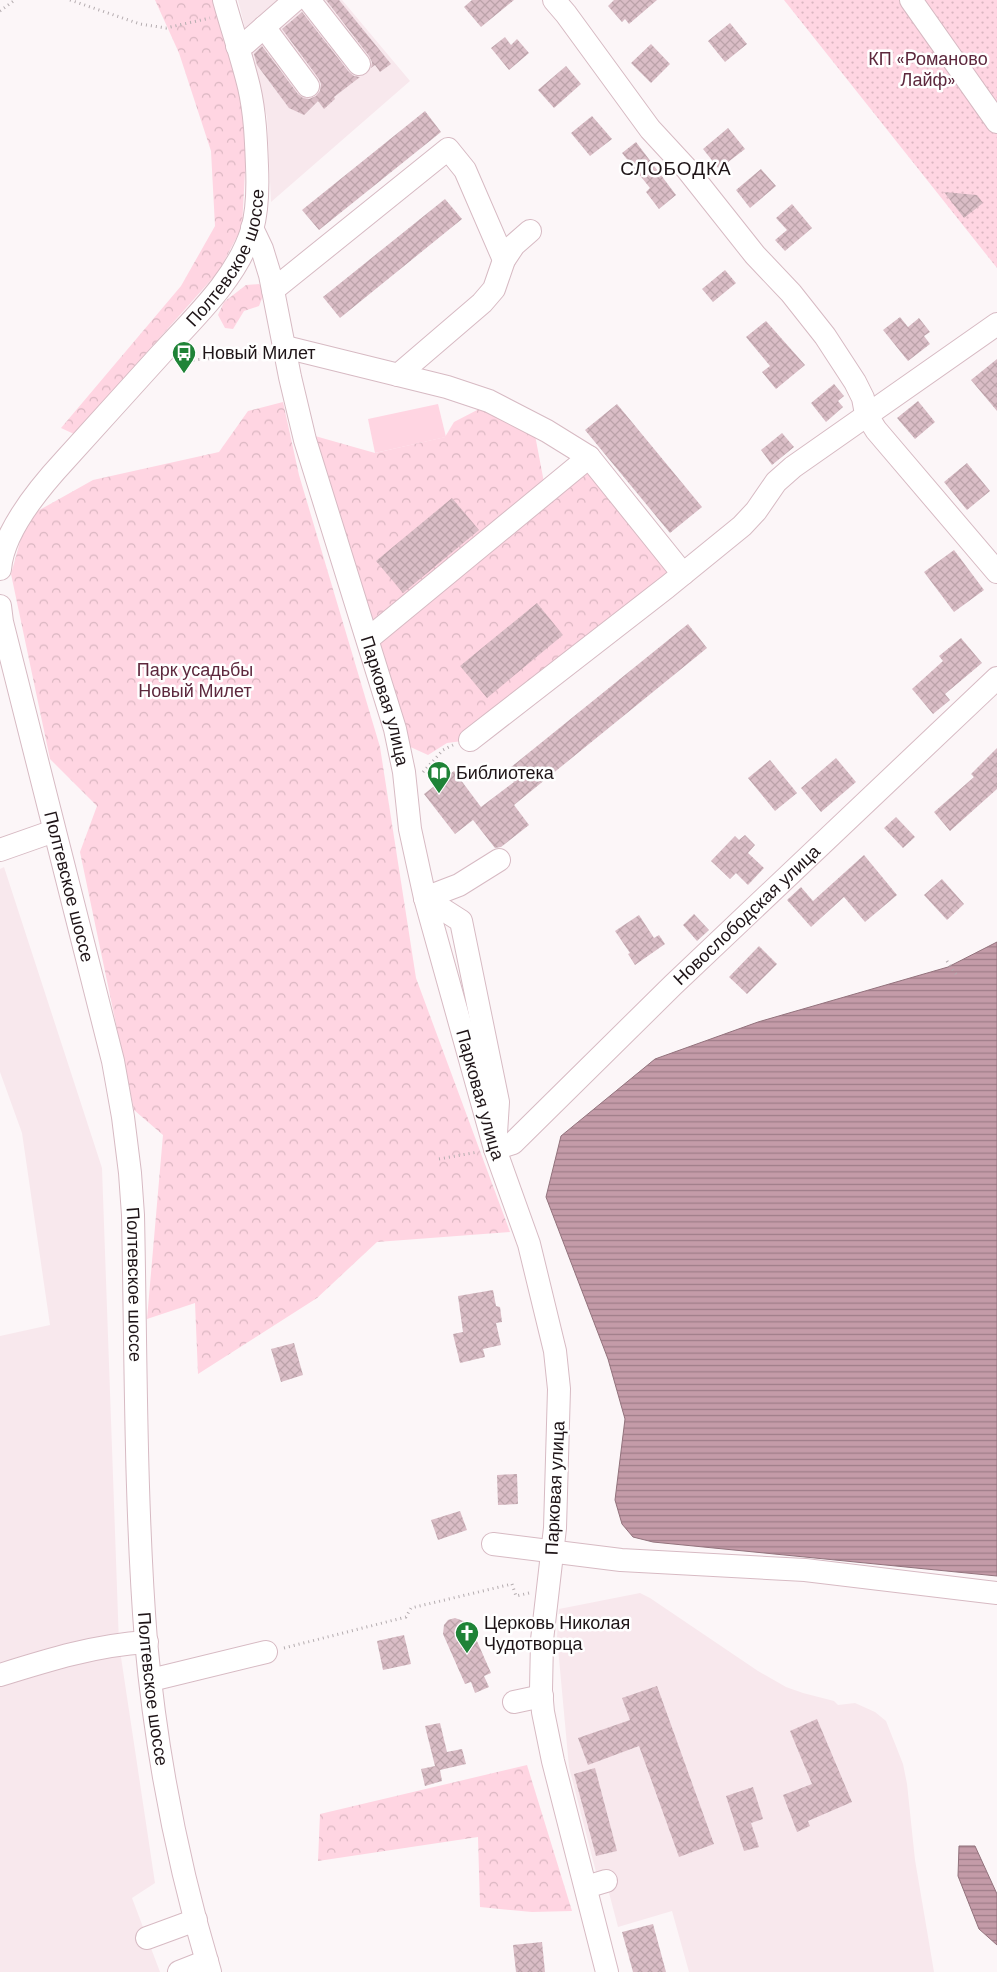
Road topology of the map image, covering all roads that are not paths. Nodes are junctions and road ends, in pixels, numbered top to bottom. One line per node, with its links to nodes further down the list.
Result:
1 (295, 0): 6 (street)
2 (310, 0): 8 (street)
3 (554, 0): 18 (street)
4 (911, 0): 10 (street)
5 (226, 7): 7 (street, Полтевское шоссе)
6 (264, 27): 7 (street); 9 (street)
7 (237, 46): 11 (street, Полтевское шоссе)
8 (359, 64)
9 (308, 86)
10 (997, 122)
11 (252, 228): 14 (street, Парковая улица); 20 (street, Полтевское шоссе)
12 (530, 231): 13 (street)
13 (504, 260): 14 (street); 17 (street)
14 (273, 290): 16 (street, Парковая улица)
15 (997, 324): 18 (street)
16 (285, 347): 17 (street); 24 (street, Парковая улица)
17 (398, 375): 19 (street)
18 (866, 414): 21 (street); 22 (street)
19 (590, 457): 22 (street); 24 (street)
20 (0, 569)
21 (997, 572)
22 (683, 574): 26 (street)
23 (0, 606): 27 (street, Полтевское шоссе)
24 (368, 639): 30 (street, Парковая улица)
25 (997, 678): 31 (street, Новослободская улица)
26 (470, 740)
27 (54, 830): 28 (street); 35 (street, Полтевское шоссе)
28 (0, 850)
29 (499, 860): 30 (street)
30 (426, 898): 31 (street, Парковая улица)
31 (495, 1149): 33 (street, Парковая улица)
32 (493, 1544): 33 (street)
33 (553, 1551): 34 (street); 39 (street, Парковая улица)
34 (997, 1593)
35 (146, 1642): 37 (street); 38 (street, Полтевское шоссе)
36 (266, 1652): 38 (street)
37 (0, 1675)
38 (151, 1680): 41 (street, Полтевское шоссе)
39 (542, 1696): 40 (street); 45 (street, Парковая улица)
40 (514, 1702)
41 (196, 1920): 42 (street); 43 (street, Полтевское шоссе)
42 (147, 1938)
43 (209, 1966): 44 (street)
44 (178, 1972)
45 (607, 1972)

